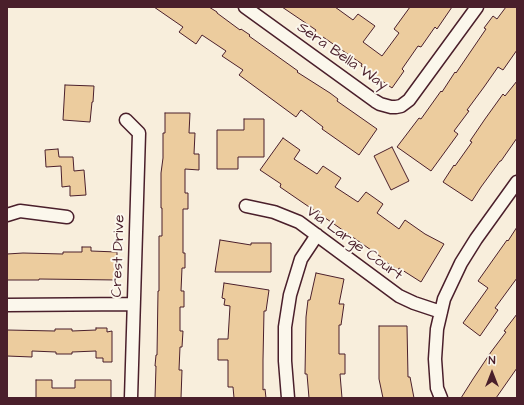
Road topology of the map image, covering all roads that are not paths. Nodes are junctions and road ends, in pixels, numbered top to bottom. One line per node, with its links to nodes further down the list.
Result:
1 (244, 7): 2 (street, Sera Bella Way)
2 (477, 7)
3 (126, 120): 9 (street, Crest Drive)
4 (517, 182): 11 (street)
5 (246, 206): 8 (street, Via Large Court)
6 (7, 215): 7 (street)
7 (66, 217)
8 (317, 235): 11 (street, Via Large Court); 13 (street)
9 (133, 304): 10 (street); 12 (street, Crest Drive)
10 (7, 305)
11 (441, 312): 14 (street)
12 (131, 398)
13 (288, 398)
14 (441, 398)

